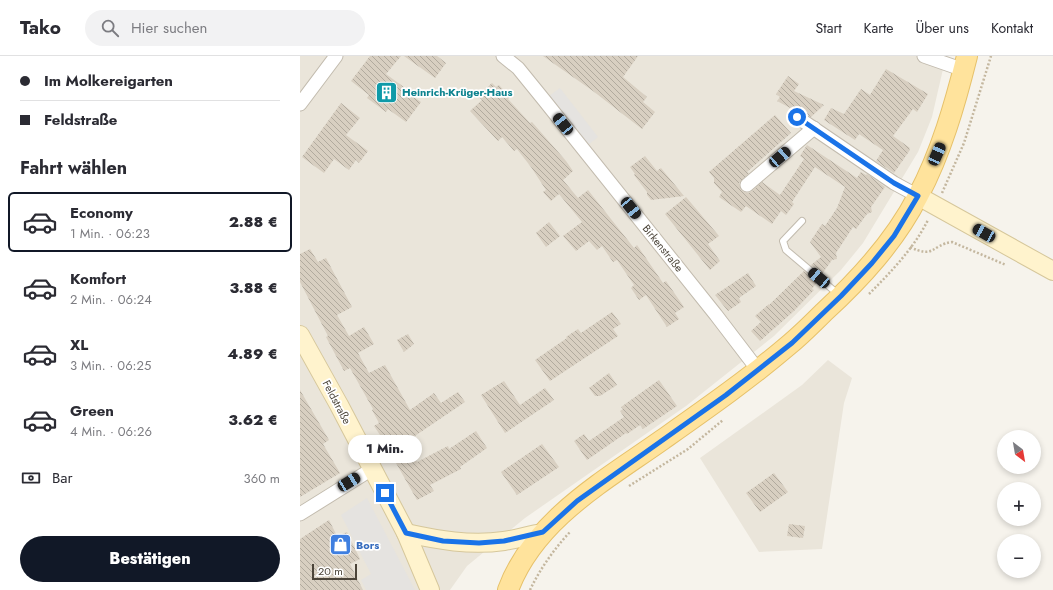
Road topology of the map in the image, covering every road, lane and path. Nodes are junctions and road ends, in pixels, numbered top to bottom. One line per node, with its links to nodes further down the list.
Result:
1 (502, 56): 16 (street, Birkenstraße)
2 (924, 56): 4 (street)
3 (331, 58): 5 (street)
4 (960, 63): 9 (main road)
5 (300, 104)
6 (797, 117): 7 (street)
7 (814, 128): 8 (street); 9 (street)
8 (747, 185)
9 (918, 196): 13 (street); 14 (main road)
10 (802, 221): 14 (lane)
11 (911, 248): 12 (path)
12 (1012, 268)
13 (1053, 271)
14 (841, 296): 16 (main road)
15 (300, 335): 17 (street, Feldstraße)
16 (758, 370): 19 (main road)
17 (372, 469): 18 (street); 20 (street, Feldstraße)
18 (300, 514)
19 (543, 532): 20 (street); 22 (main road)
20 (406, 533): 21 (street, Feldstraße)
21 (430, 590)
22 (508, 590)

